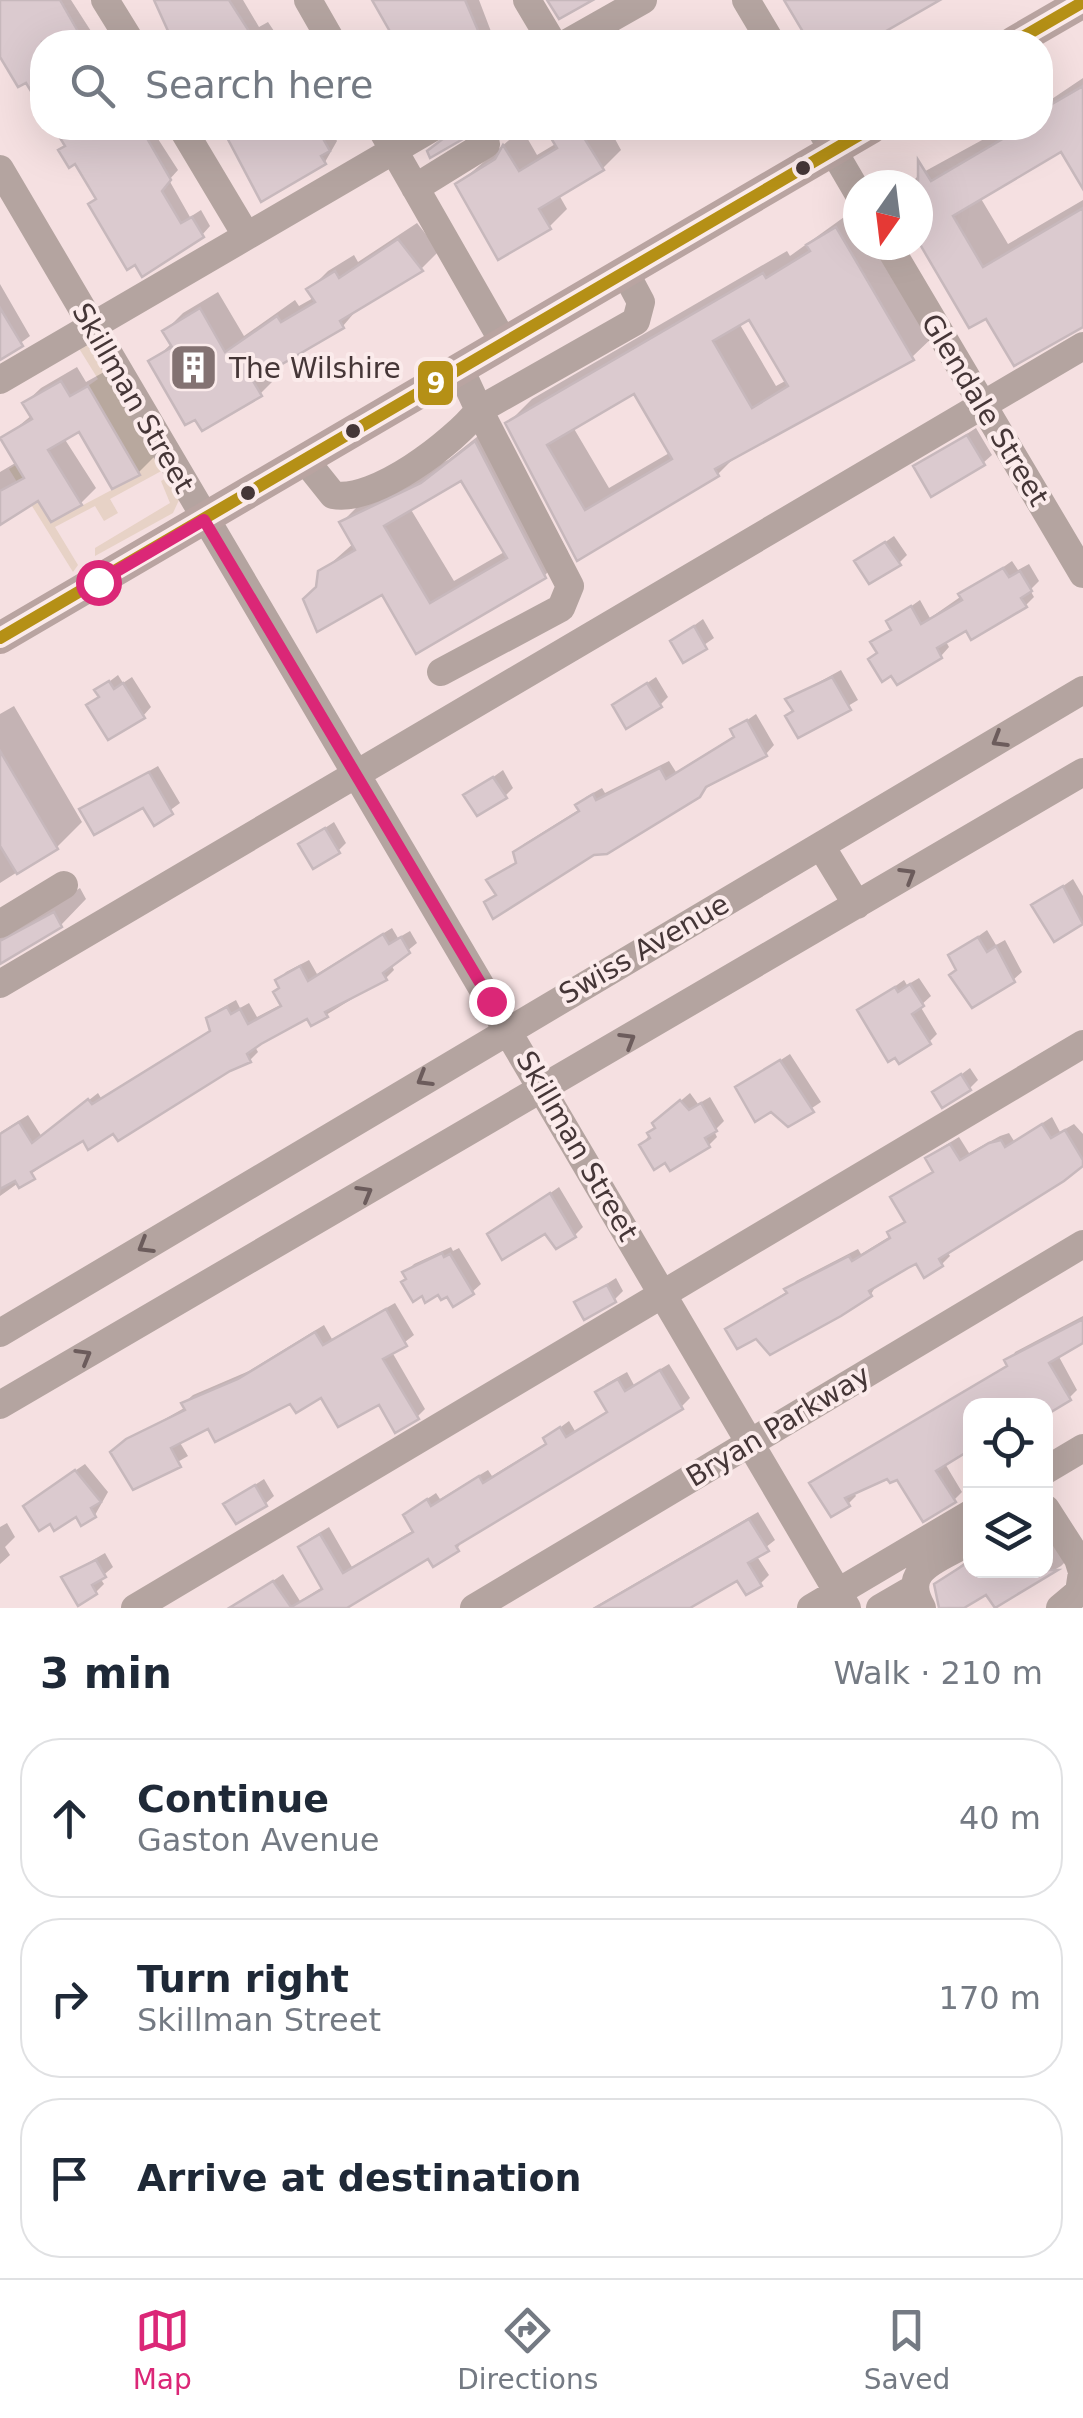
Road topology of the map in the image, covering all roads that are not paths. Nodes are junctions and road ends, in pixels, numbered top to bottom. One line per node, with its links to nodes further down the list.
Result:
1 (105, 0): 7 (street)
2 (308, 0): 8 (street)
3 (527, 0): 9 (street)
4 (643, 0): 10 (street)
5 (746, 0): 11 (street)
6 (1083, 2): 12 (main road)
7 (124, 30)
8 (325, 30)
9 (545, 30)
10 (590, 30)
11 (763, 30)
12 (1035, 30)
13 (189, 140): 22 (street)
14 (387, 140): 22 (street)
15 (389, 140): 21 (street)
16 (824, 140): 24 (main road)
17 (827, 140): 20 (street)
18 (486, 144): 21 (street)
19 (0, 170): 25 (street, Skillman Street)
20 (844, 170)
21 (416, 188): 26 (street)
22 (246, 235): 25 (street)
23 (897, 260): 30 (street, Glendale Street)
24 (625, 272): 26 (main road); 31 (street)
25 (91, 326): 29 (street); 33 (street, Skillman Street)
26 (504, 343): 28 (main road)
27 (1083, 346): 30 (street)
28 (460, 369): 31 (street); 32 (main road)
29 (0, 380)
30 (982, 406): 34 (street, Glendale Street); 39 (street)
31 (479, 410): 32 (street); 36 (street)
32 (305, 460): 33 (main road)
33 (204, 520): 35 (main road); 39 (street, Skillman Street)
34 (1083, 574)
35 (0, 638)
36 (441, 672)
37 (1083, 690): 40 (street, Swiss Avenue, one-way to 40)
38 (1083, 772): 42 (street, one-way to 38)
39 (356, 774): 44 (street); 45 (street, Skillman Street)
40 (821, 846): 42 (street); 45 (street, Swiss Avenue)
41 (64, 885): 43 (street)
42 (857, 905): 47 (street, one-way to 42)
43 (0, 924)
44 (0, 984)
45 (508, 1028): 47 (street, Skillman Street); 50 (street, Swiss Avenue, one-way to 50)
46 (1083, 1044): 49 (street)
47 (544, 1089): 49 (street, Skillman Street); 51 (street, one-way to 47)
48 (1083, 1244): 52 (street, Bryan Parkway)
49 (665, 1296): 52 (street, Skillman Street); 60 (street)
50 (0, 1333)
51 (0, 1405)
52 (750, 1443): 59 (street, Skillman Street); 61 (street, Bryan Parkway)
53 (1083, 1448): 54 (street)
54 (1053, 1466)
55 (963, 1519): 59 (street)
56 (1053, 1522): 64 (street)
57 (963, 1546): 58 (street)
58 (917, 1599): 63 (street)
59 (842, 1600): 62 (street)
60 (136, 1608)
61 (474, 1608)
62 (811, 1608)
63 (880, 1608)
64 (1060, 1608)

